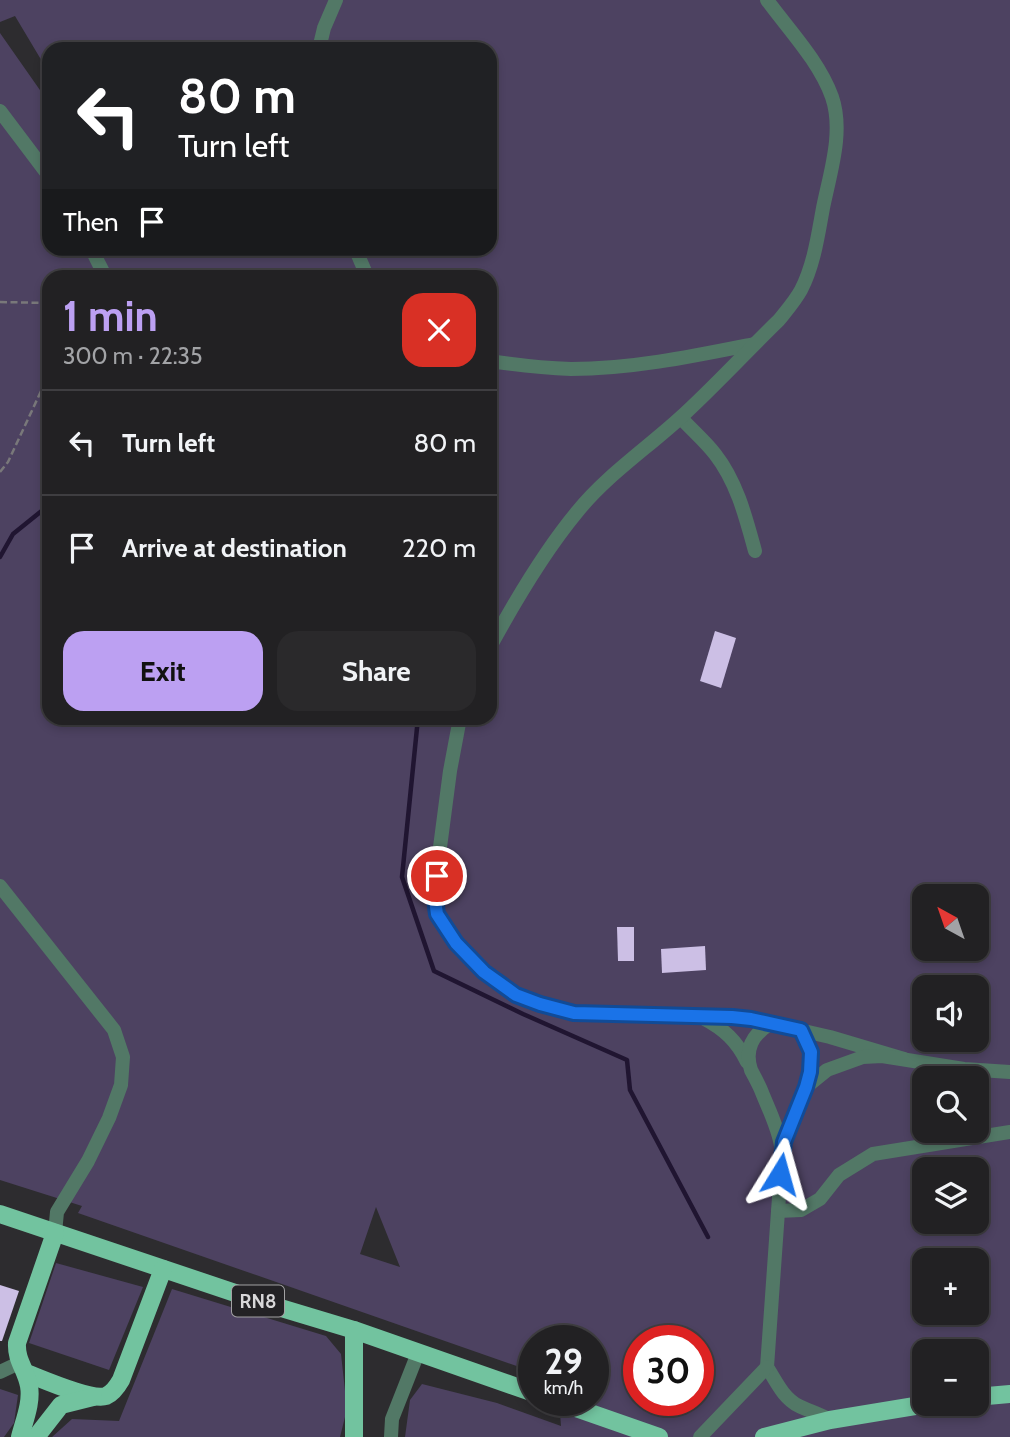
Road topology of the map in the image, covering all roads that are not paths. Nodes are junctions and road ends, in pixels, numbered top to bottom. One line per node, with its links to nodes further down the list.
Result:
1 (336, 0): 3 (street)
2 (767, 0): 6 (street)
3 (320, 42)
4 (0, 111): 5 (street)
5 (42, 167)
6 (755, 343): 7 (street); 8 (street)
7 (497, 362)
8 (681, 418): 9 (street); 10 (street)
9 (755, 551)
10 (497, 635)
11 (459, 725): 13 (street)
12 (0, 886): 24 (street)
13 (692, 1015): 14 (street); 17 (street)
14 (771, 1024): 15 (street); 17 (street)
15 (801, 1030): 16 (street); 19 (street)
16 (904, 1059): 18 (street); 19 (street)
17 (751, 1070): 21 (street)
18 (1010, 1072)
19 (806, 1087): 21 (street)
20 (1010, 1132): 22 (street)
21 (782, 1155): 22 (street)
22 (778, 1211): 28 (street)
23 (0, 1214): 24 (main road, RN8)
24 (55, 1233): 25 (main road, RN8); 29 (main road)
25 (163, 1269): 26 (main road, RN8); 34 (main road)
26 (354, 1330): 27 (main road); 40 (main road)
27 (418, 1353): 31 (main road); 41 (street)
28 (767, 1367): 37 (street); 43 (street)
29 (22, 1368): 30 (street); 34 (main road); 38 (main road)
30 (0, 1372)
31 (518, 1387)
32 (1010, 1394): 33 (main road)
33 (989, 1396)
34 (93, 1397): 39 (main road)
35 (912, 1406): 37 (main road)
36 (599, 1416): 42 (main road)
37 (830, 1420): 44 (main road)
38 (20, 1437)
39 (36, 1437)
40 (354, 1437)
41 (391, 1437)
42 (659, 1437)
43 (700, 1437)
44 (764, 1437)

